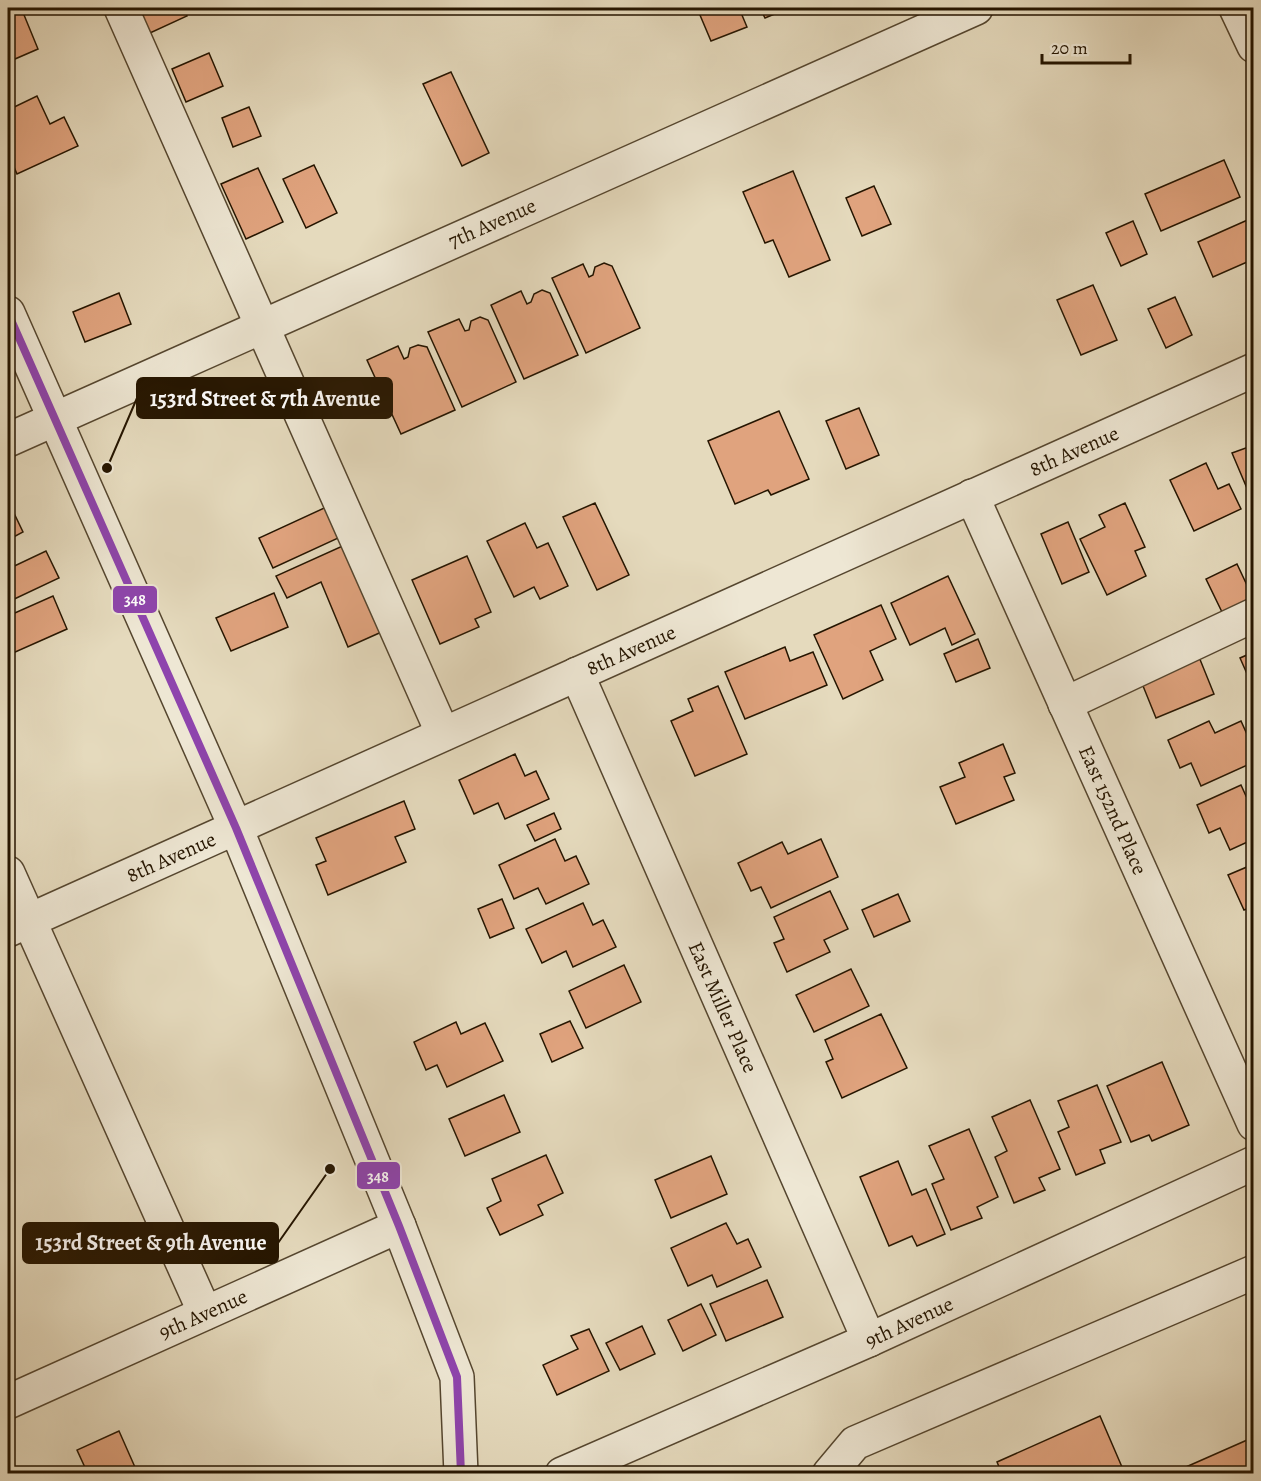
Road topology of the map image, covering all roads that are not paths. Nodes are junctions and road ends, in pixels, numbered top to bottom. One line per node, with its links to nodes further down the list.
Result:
1 (121, 8): 6 (street)
2 (976, 8): 6 (street, 7th Avenue)
3 (1236, 8): 4 (street)
4 (1254, 46)
5 (8, 313): 8 (street)
6 (262, 326): 8 (street, 7th Avenue); 14 (street)
7 (1254, 370): 10 (street, 8th Avenue)
8 (54, 419): 9 (street, 7th Avenue); 15 (street)
9 (8, 440)
10 (972, 496): 12 (street, 8th Avenue); 13 (street, East 152nd Place)
11 (1254, 615): 13 (street)
12 (577, 674): 14 (street, 8th Avenue); 23 (street, East Miller Place)
13 (1065, 704): 18 (street, East 152nd Place)
14 (443, 734): 15 (street, 8th Avenue)
15 (236, 828): 17 (street, 8th Avenue); 20 (street)
16 (8, 873): 17 (street)
17 (18, 925): 22 (street)
18 (1254, 1124)
19 (1254, 1163): 23 (street, 9th Avenue)
20 (399, 1226): 22 (street, 9th Avenue); 25 (street)
21 (1254, 1272): 27 (street)
22 (205, 1313): 24 (street, 9th Avenue)
23 (869, 1341): 26 (street, 9th Avenue)
24 (8, 1402)
25 (461, 1473)
26 (562, 1473)
27 (828, 1473)

